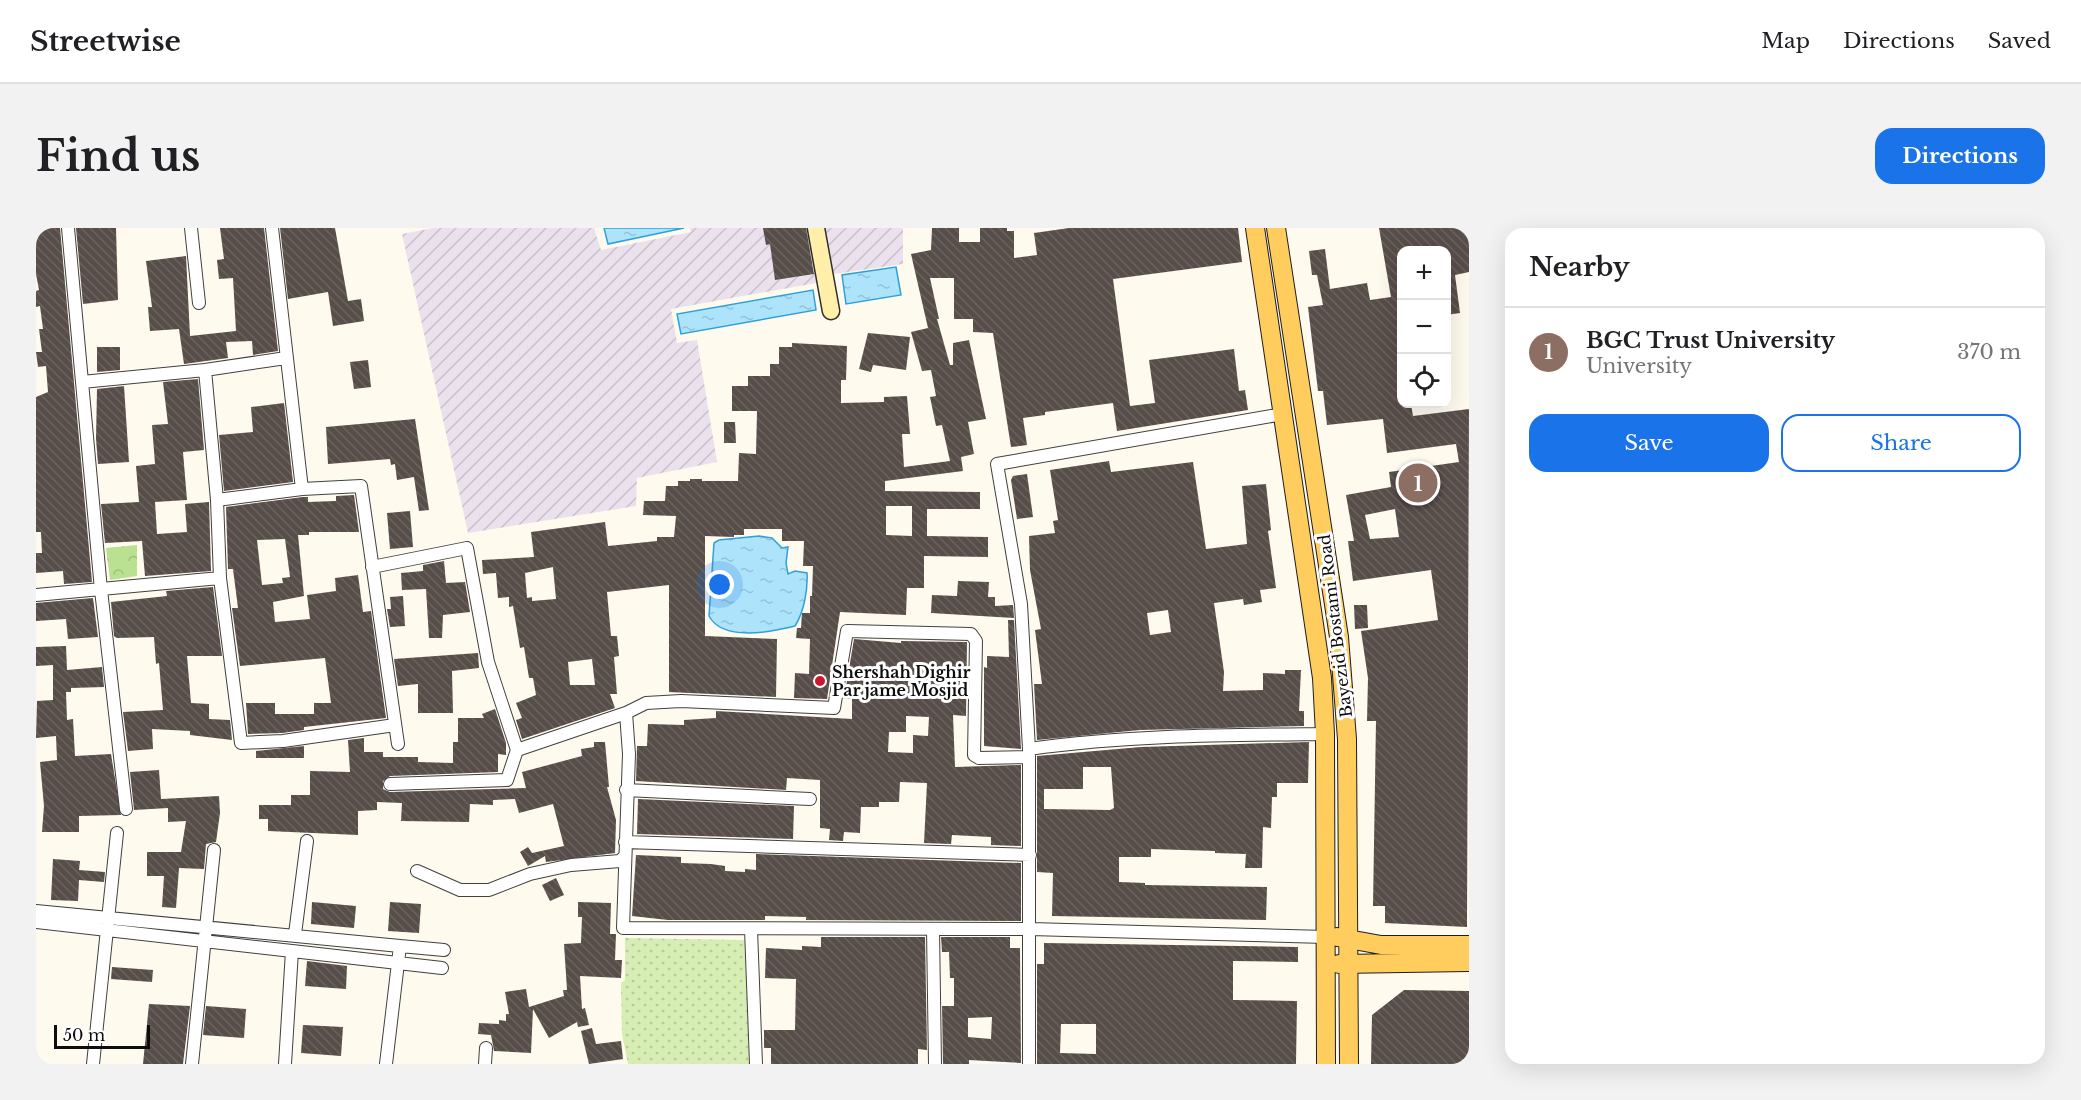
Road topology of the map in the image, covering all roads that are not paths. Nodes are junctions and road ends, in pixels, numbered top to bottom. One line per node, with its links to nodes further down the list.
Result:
1 (68, 228): 11 (street)
2 (191, 228): 7 (street)
3 (272, 228): 9 (street)
4 (816, 228): 8 (street)
5 (1256, 228): 12 (main road, Bayezid Bostami Road)
6 (1276, 228): 45 (main road, Bayezid Bostami Road)
7 (199, 303)
8 (831, 311)
9 (286, 358): 10 (street); 13 (street)
10 (205, 370): 11 (street); 14 (street)
11 (82, 382): 17 (street)
12 (1283, 414): 21 (main road, Bayezid Bostami Road); 24 (street)
13 (302, 489): 14 (street); 15 (street)
14 (217, 500): 16 (street)
15 (372, 567): 20 (street); 23 (street)
16 (220, 578): 17 (street); 20 (street)
17 (101, 590): 18 (street); 28 (street)
18 (36, 595)
19 (626, 713): 23 (street); 24 (street); 26 (street)
20 (395, 725): 22 (street)
21 (1325, 734): 24 (street); 44 (main road, Bayezid Bostami Road)
22 (398, 744)
23 (517, 750): 25 (street)
24 (1029, 753): 33 (street)
25 (390, 784)
26 (626, 790): 27 (street); 31 (street)
27 (810, 799)
28 (126, 809)
29 (117, 833): 38 (street)
30 (307, 841): 43 (street)
31 (625, 842): 33 (street); 34 (street)
32 (214, 850): 39 (street)
33 (1030, 855): 42 (street)
34 (625, 856): 35 (street); 40 (street)
35 (417, 871)
36 (36, 910): 38 (street)
37 (36, 922): 38 (street)
38 (107, 923): 39 (street); 46 (street); 57 (street)
39 (207, 925): 43 (street); 46 (street)
40 (751, 929): 41 (street); 62 (street)
41 (933, 929): 42 (street); 63 (street)
42 (1030, 929): 44 (street); 64 (street)
43 (295, 934): 48 (street)
44 (1326, 937): 45 (main road); 53 (main road, Bayezid Bostami Road)
45 (1349, 938): 47 (main road); 54 (main road, Bayezid Bostami Road)
46 (204, 940): 50 (street); 58 (street)
47 (1469, 945)
48 (400, 946): 49 (street); 52 (street)
49 (444, 950)
50 (292, 951): 52 (street); 59 (street)
51 (1469, 962): 54 (main road)
52 (398, 964): 55 (street); 60 (street)
53 (1326, 964): 54 (main road); 65 (main road, Bayezid Bostami Road)
54 (1349, 964): 66 (main road, Bayezid Bostami Road)
55 (442, 969)
56 (486, 1048): 61 (street)
57 (93, 1064)
58 (192, 1064)
59 (285, 1064)
60 (386, 1064)
61 (485, 1064)
62 (756, 1064)
63 (935, 1064)
64 (1029, 1064)
65 (1326, 1064)
66 (1349, 1064)

